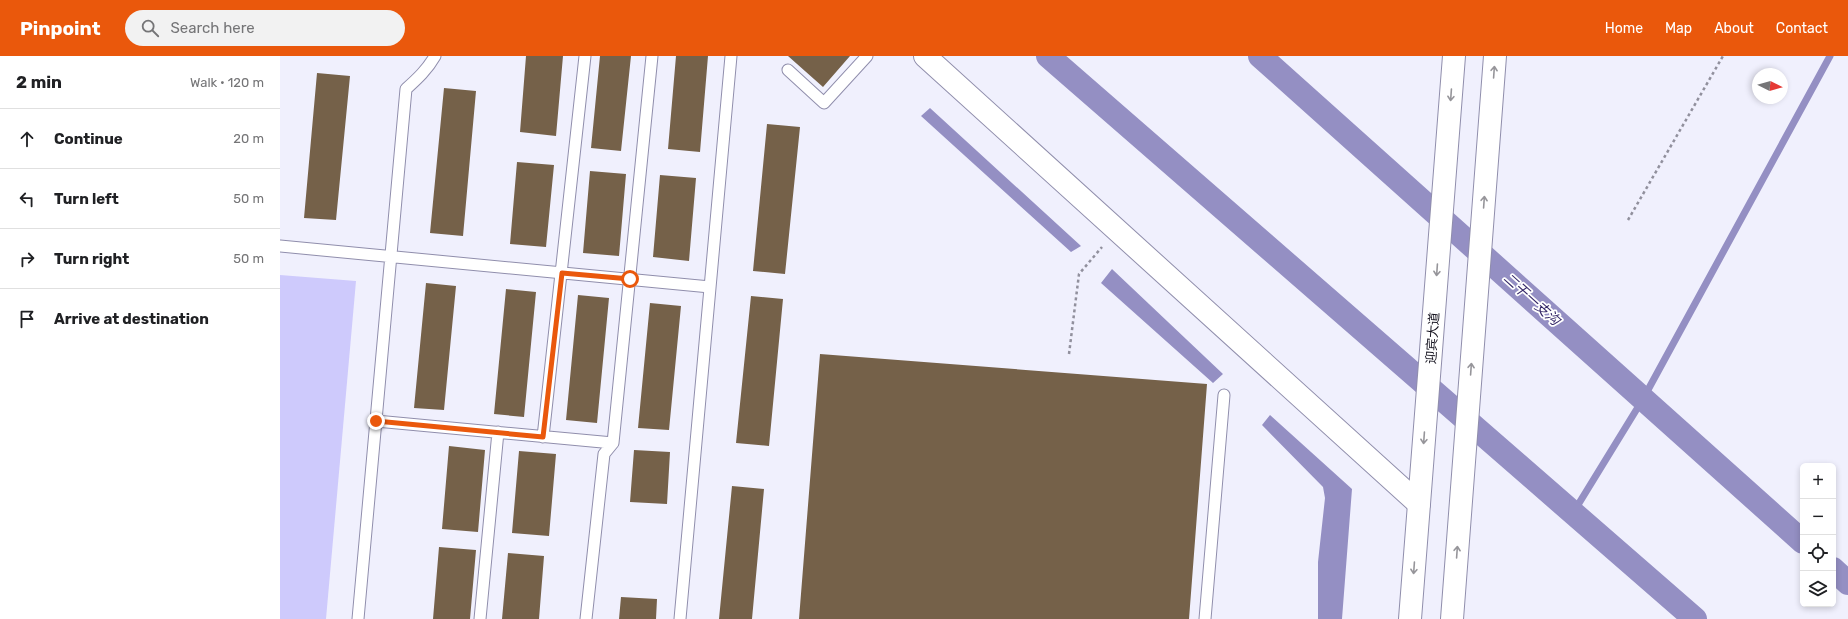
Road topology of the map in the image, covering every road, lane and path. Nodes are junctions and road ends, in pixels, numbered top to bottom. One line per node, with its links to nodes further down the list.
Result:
1 (435, 56): 14 (lane)
2 (585, 56): 15 (lane)
3 (652, 56): 16 (lane)
4 (731, 56): 17 (lane)
5 (867, 56): 10 (lane)
6 (924, 56): 12 (main road)
7 (1454, 56): 24 (main road, 迎宾大道, one-way to 24)
8 (1496, 56): 31 (main road, one-way to 8)
9 (1723, 56): 11 (path)
10 (788, 70)
11 (1628, 220)
12 (1117, 230): 18 (path); 24 (main road)
13 (280, 246): 14 (lane)
14 (391, 257): 15 (lane); 20 (lane)
15 (562, 273): 16 (lane); 22 (lane)
16 (630, 279): 17 (lane); 23 (lane)
17 (710, 287): 28 (lane)
18 (1069, 354)
19 (1224, 395): 29 (lane)
20 (376, 421): 21 (lane); 25 (lane)
21 (498, 432): 22 (lane); 26 (lane)
22 (543, 437): 23 (lane)
23 (613, 443): 27 (lane)
24 (1419, 504): 30 (main road, 迎宾大道, one-way to 30)
25 (358, 619)
26 (480, 619)
27 (586, 619)
28 (680, 619)
29 (1205, 619)
30 (1410, 619)
31 (1452, 619)

